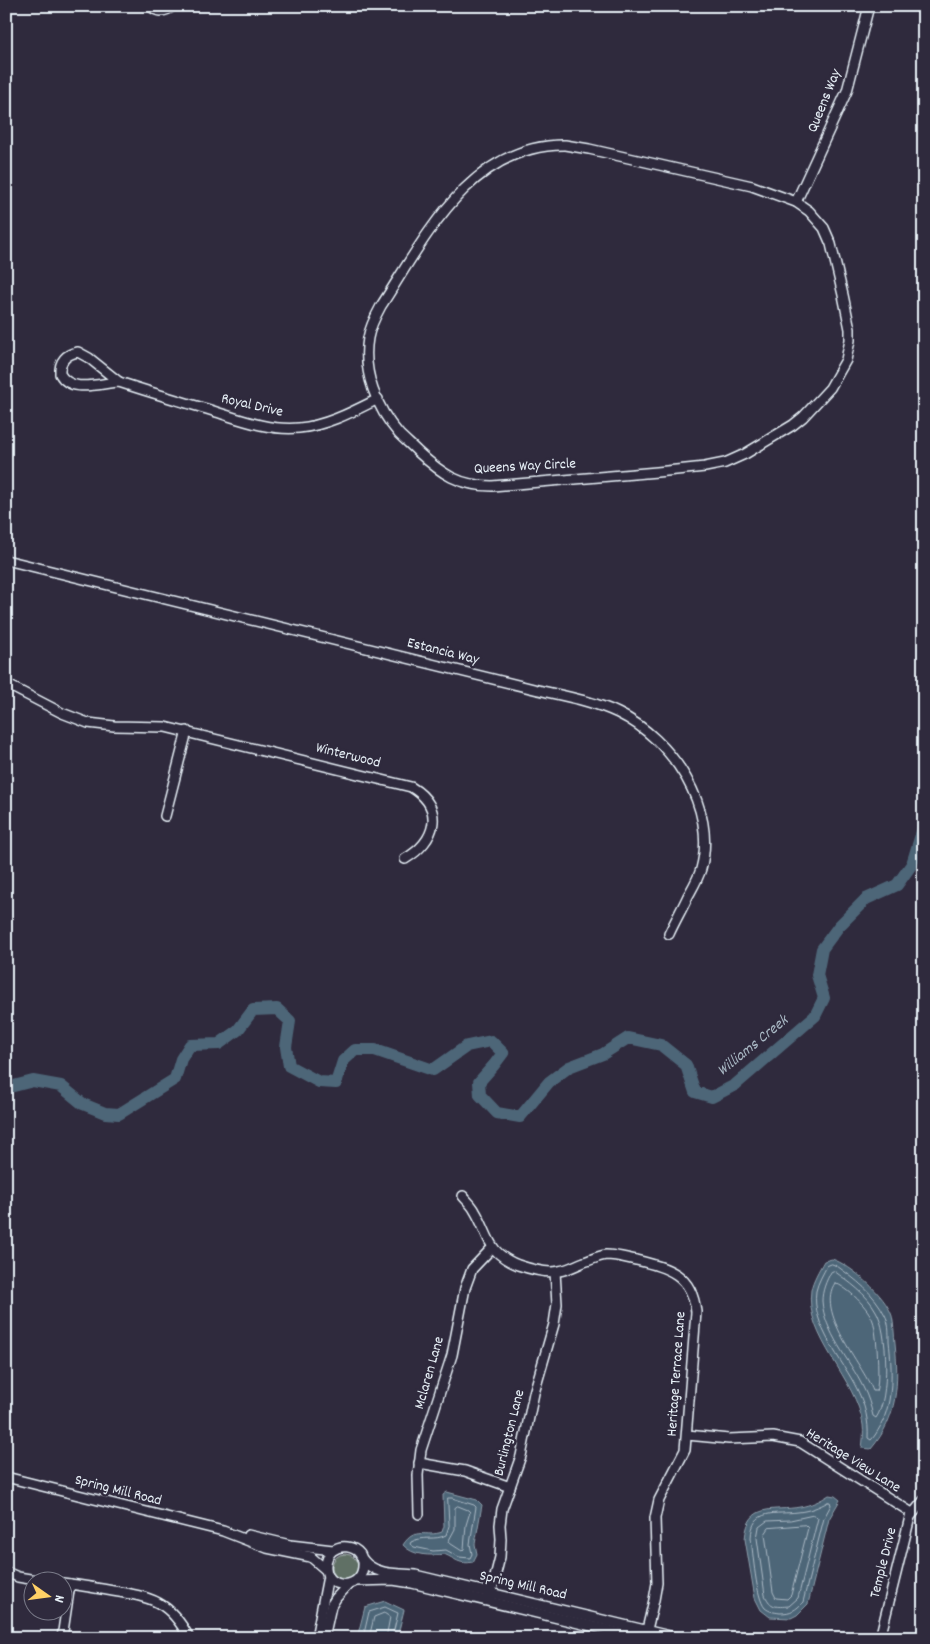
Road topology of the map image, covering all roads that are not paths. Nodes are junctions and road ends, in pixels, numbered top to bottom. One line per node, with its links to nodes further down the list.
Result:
1 (150, 6): 2 (street)
2 (173, 6)
3 (869, 6): 4 (street, Queens Way)
4 (796, 202): 6 (street, Queens Way Circle); 6 (street, Queens Way Circle)
5 (119, 382): 5 (street, Royal Drive); 6 (street, Royal Drive)
6 (378, 399)
7 (6, 560): 12 (street, Estancia Way)
8 (6, 684): 9 (street, Winterwood)
9 (187, 731): 10 (street); 11 (street, Winterwood)
10 (165, 816)
11 (405, 859)
12 (669, 934)
13 (463, 1196): 14 (street)
14 (492, 1248): 15 (street); 17 (street, Mclaren Lane)
15 (555, 1272): 16 (street, Heritage Terrace Lane); 19 (street, Burlington Lane)
16 (687, 1435): 21 (street, Heritage View Lane); 33 (street, Heritage Terrace Lane)
17 (419, 1463): 19 (street); 22 (street, Mclaren Lane)
18 (6, 1477): 23 (street, Spring Mill Road)
19 (510, 1487): 31 (street, Burlington Lane)
20 (924, 1500): 21 (street, Temple Drive)
21 (912, 1513): 39 (street, Temple Drive)
22 (419, 1514)
23 (223, 1531): 24 (street, Spring Mill Road); 27 (street, Spring Mill Road)
24 (333, 1550): 25 (street); 27 (street)
25 (363, 1561): 29 (street); 31 (street, Spring Mill Road)
26 (6, 1572): 28 (street)
27 (327, 1573): 29 (street); 36 (street)
28 (22, 1578)
29 (352, 1583): 31 (street, Spring Mill Road); 37 (street)
30 (72, 1585): 35 (street)
31 (490, 1597): 33 (street, Spring Mill Road)
32 (63, 1622): 34 (street)
33 (644, 1635): 38 (street, Spring Mill Road)
34 (62, 1638)
35 (189, 1638)
36 (316, 1638)
37 (324, 1638)
38 (678, 1638)
39 (880, 1638)

